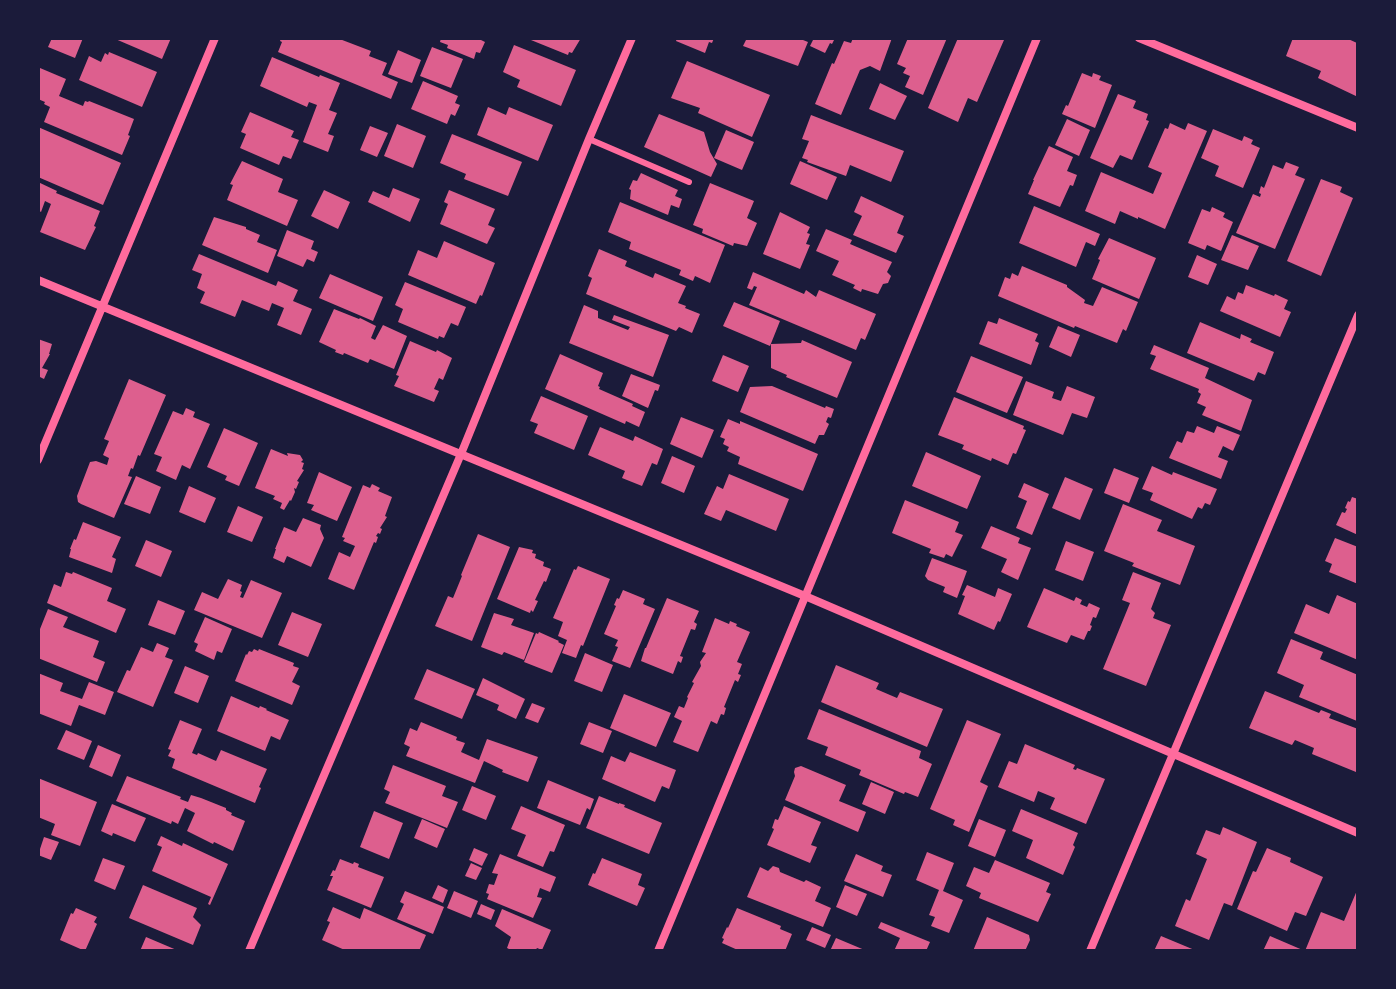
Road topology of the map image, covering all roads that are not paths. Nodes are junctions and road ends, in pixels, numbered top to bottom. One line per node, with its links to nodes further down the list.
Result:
1 (215, 38): 9 (street)
2 (632, 38): 6 (street)
3 (1037, 38): 13 (street)
4 (1139, 38): 5 (street)
5 (1358, 128)
6 (589, 139): 7 (lane); 11 (street)
7 (689, 182)
8 (38, 280): 9 (street)
9 (102, 308): 11 (street); 12 (street)
10 (1358, 315): 14 (street)
11 (461, 454): 13 (street); 16 (street)
12 (38, 460)
13 (805, 596): 14 (street); 17 (street)
14 (1172, 754): 15 (street); 18 (street)
15 (1358, 833)
16 (249, 951)
17 (658, 951)
18 (1090, 951)

